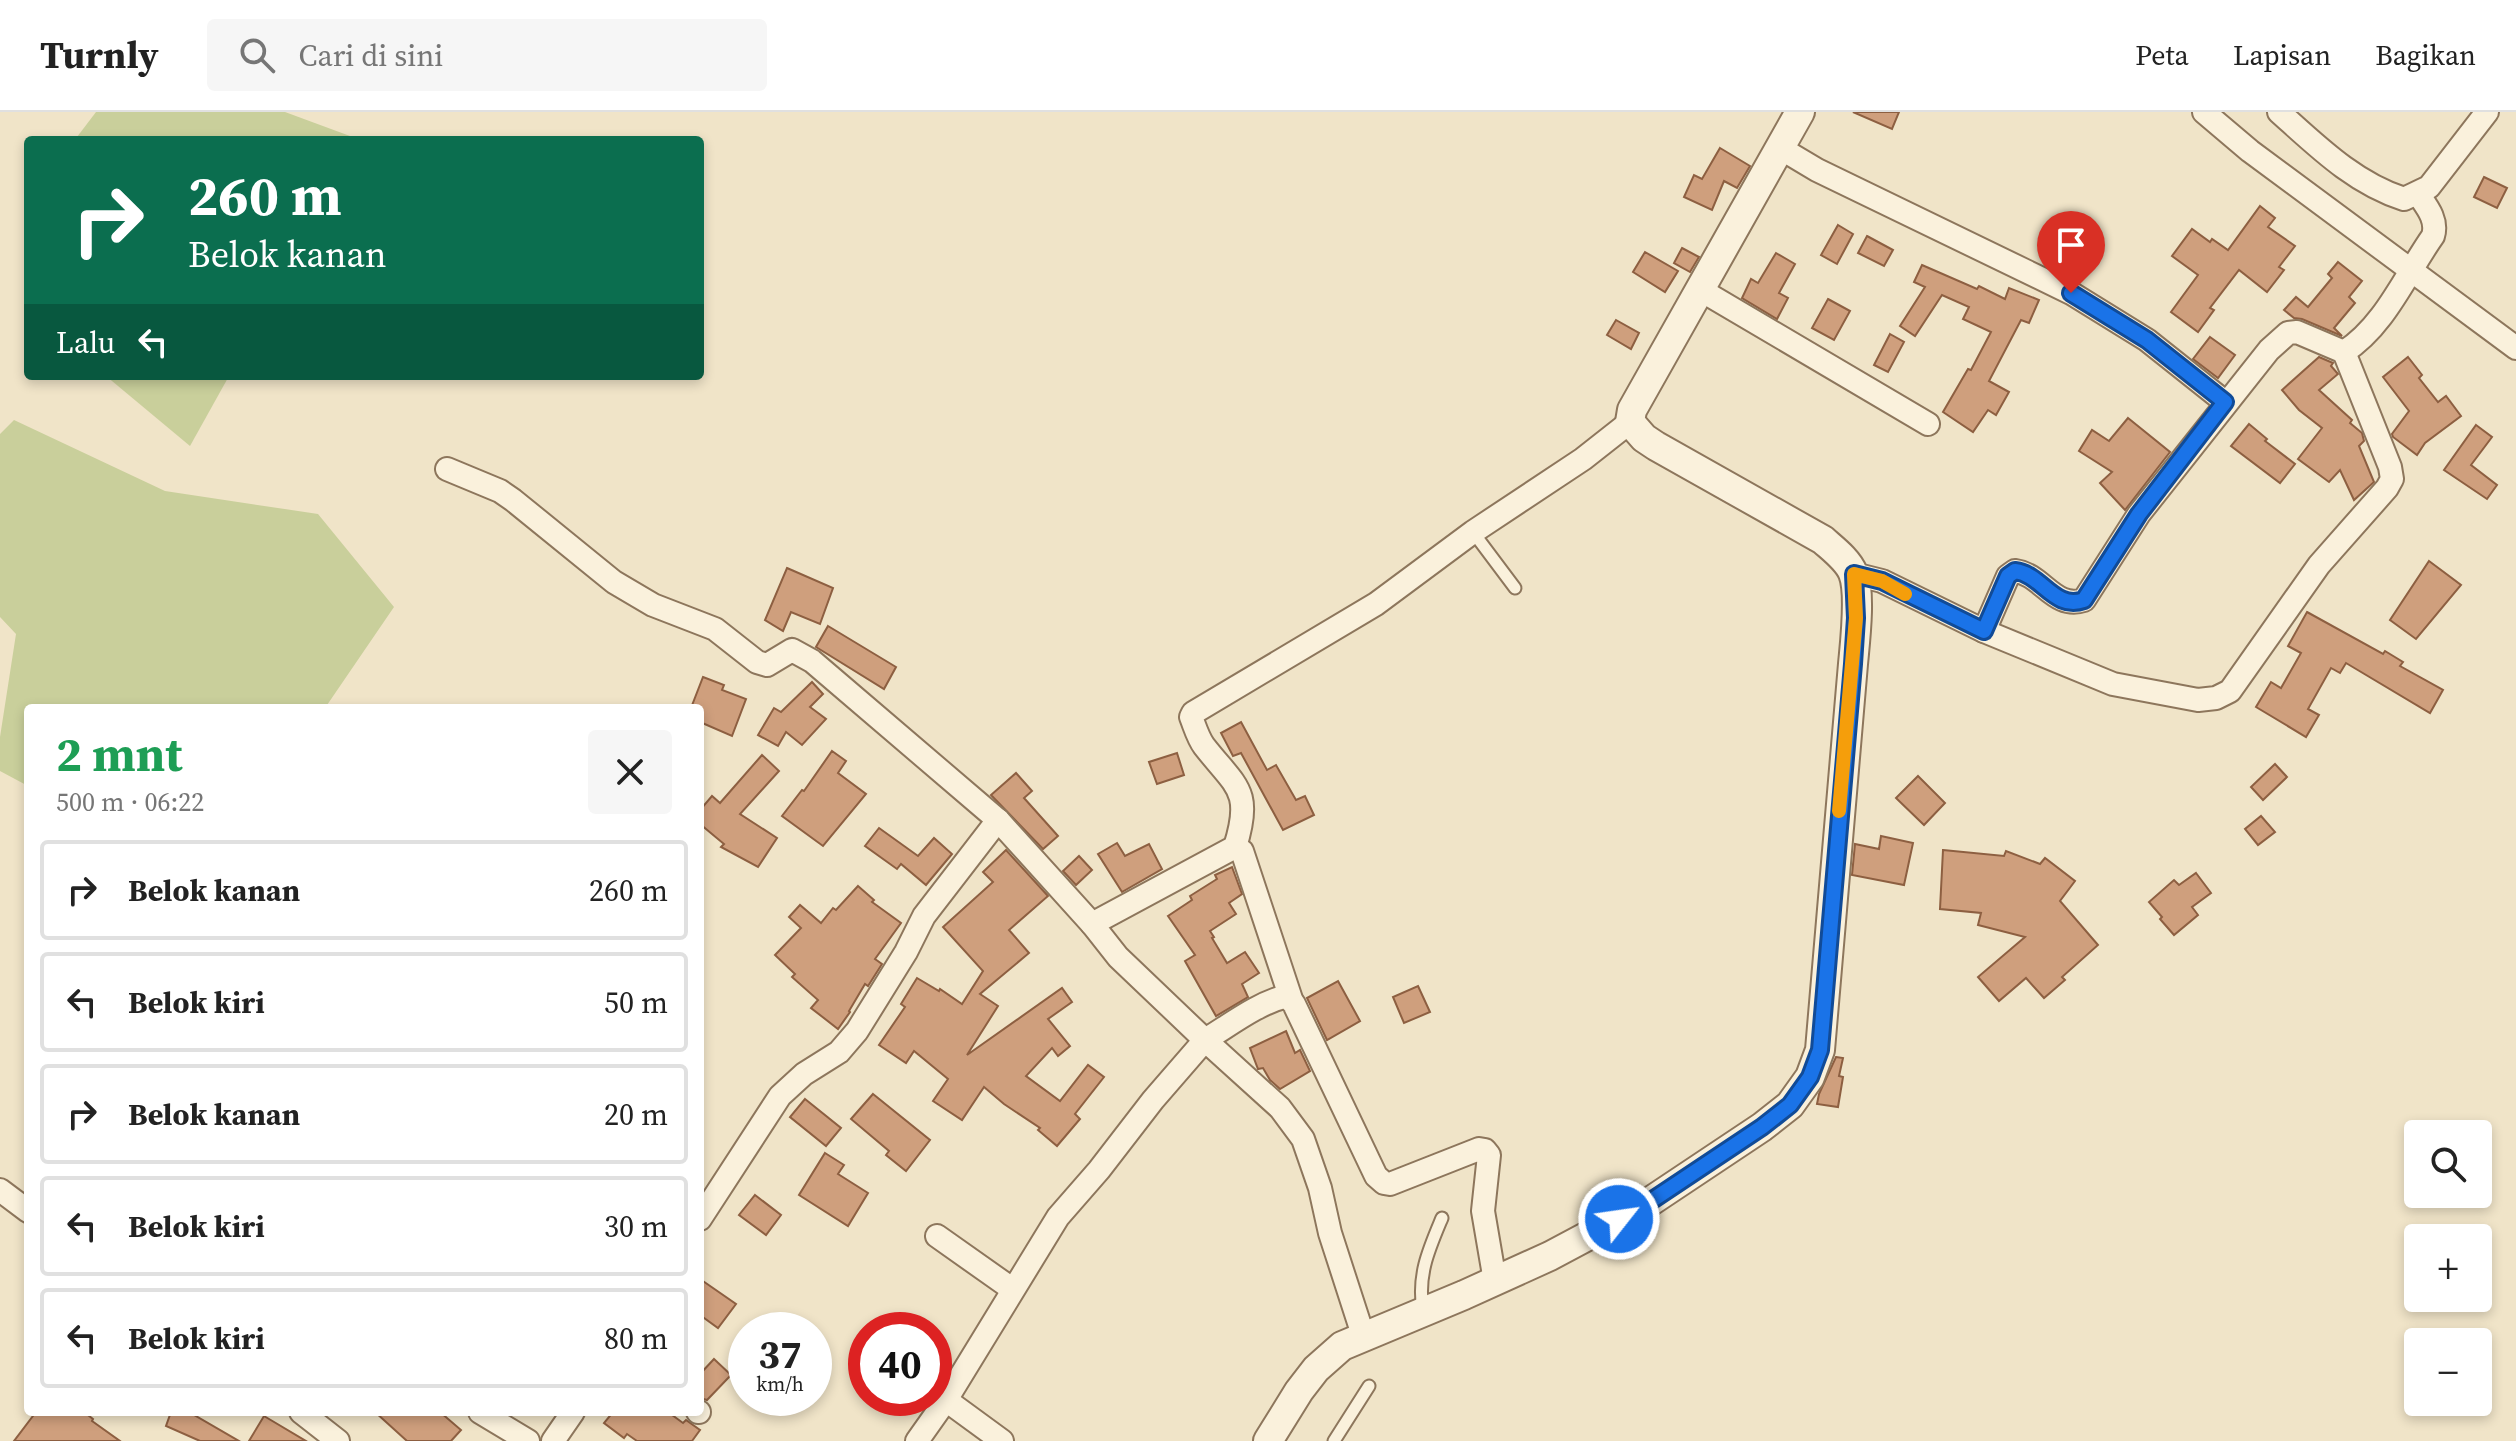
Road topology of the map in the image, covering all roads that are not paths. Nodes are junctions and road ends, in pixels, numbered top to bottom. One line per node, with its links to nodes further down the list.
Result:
1 (1800, 112): 5 (street)
2 (2204, 112): 7 (street)
3 (2279, 112): 6 (street)
4 (2487, 112): 6 (street)
5 (1780, 148): 8 (street); 11 (street)
6 (2418, 194): 7 (street)
7 (2415, 264): 9 (street); 10 (street)
8 (1699, 289): 12 (street); 13 (street)
9 (2516, 348)
10 (2344, 352): 11 (street); 18 (street)
11 (2225, 402): 18 (street)
12 (1630, 422): 15 (street); 16 (street)
13 (1928, 424)
14 (447, 469): 19 (street)
15 (1473, 532): 17 (lane); 20 (street)
16 (1854, 574): 18 (street); 29 (street)
17 (1515, 588)
18 (1984, 631)
19 (998, 820): 21 (street); 26 (street)
20 (1235, 847): 21 (street); 22 (street)
21 (1092, 924): 23 (street)
22 (1291, 999): 23 (street); 29 (street)
23 (1205, 1040): 30 (street); 32 (street)
24 (0, 1190): 25 (street)
25 (24, 1208)
26 (704, 1213)
27 (1442, 1218): 31 (lane)
28 (937, 1236): 30 (street)
29 (1495, 1281): 31 (street)
30 (1012, 1289): 34 (street)
31 (1423, 1311): 32 (street)
32 (1363, 1335): 45 (street)
33 (1369, 1386): 46 (lane)
34 (952, 1390)
35 (952, 1404): 44 (street)
36 (306, 1416): 40 (street)
37 (487, 1416): 41 (street)
38 (570, 1416): 42 (street)
39 (935, 1416): 43 (street)
40 (338, 1441)
41 (528, 1441)
42 (553, 1441)
43 (917, 1441)
44 (1002, 1441)
45 (1268, 1441)
46 (1334, 1441)

